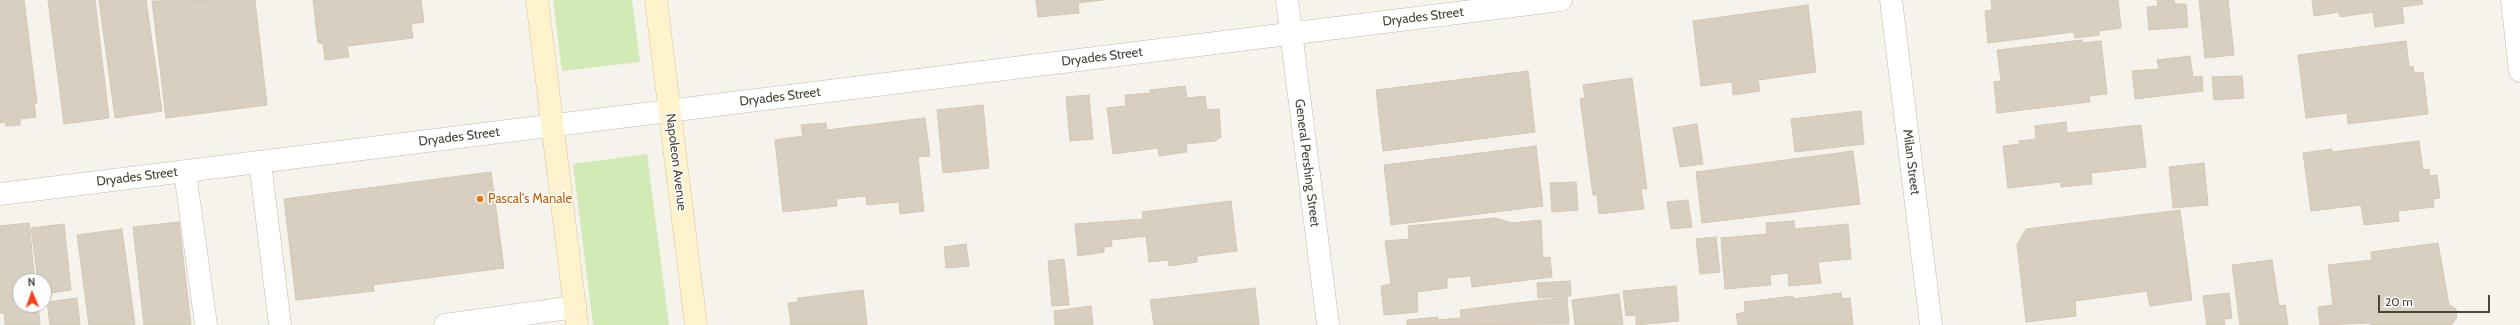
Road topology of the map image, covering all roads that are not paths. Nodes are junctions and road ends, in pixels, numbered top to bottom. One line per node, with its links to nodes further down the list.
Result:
1 (536, 0): 10 (main road)
2 (656, 0): 9 (main road, Napoleon Avenue)
3 (1287, 0): 7 (street, General Pershing Street)
4 (1561, 0): 7 (street, Dryades Street)
5 (1891, 0): 20 (street, Milan Street)
6 (2512, 0): 8 (street)
7 (1292, 33): 9 (street, Dryades Street); 19 (street, General Pershing Street)
8 (2520, 72)
9 (670, 110): 10 (street, Dryades Street); 18 (main road, Napoleon Avenue)
10 (552, 125): 11 (street, Dryades Street); 14 (main road)
11 (260, 162): 12 (street, Dryades Street); 16 (street)
12 (184, 172): 13 (street, Dryades Street); 15 (street)
13 (0, 194)
14 (576, 316): 17 (street)
15 (206, 325)
16 (280, 325)
17 (445, 325)
18 (696, 325)
19 (1328, 325)
20 (1931, 325)

